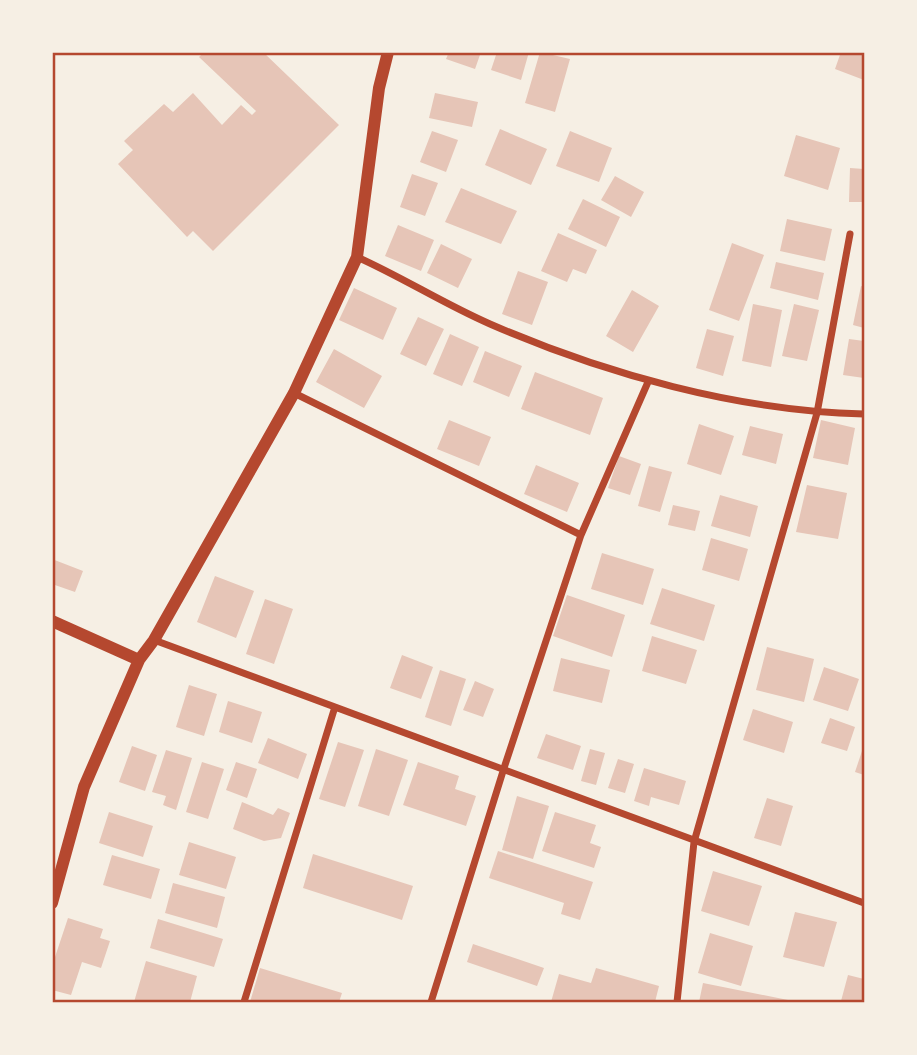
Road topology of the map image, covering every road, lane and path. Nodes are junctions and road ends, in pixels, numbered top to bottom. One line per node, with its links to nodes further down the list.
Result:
1 (388, 52): 3 (street)
2 (850, 234): 6 (street)
3 (357, 257): 4 (street); 5 (street)
4 (648, 382): 6 (street); 8 (street)
5 (294, 393): 8 (street); 10 (street)
6 (817, 413): 7 (street); 14 (street)
7 (864, 414)
8 (581, 535): 13 (street)
9 (52, 621): 11 (street)
10 (154, 640): 11 (street); 12 (street)
11 (139, 660): 15 (street)
12 (334, 710): 13 (street); 17 (street)
13 (503, 768): 14 (street); 18 (street)
14 (694, 842): 16 (street); 19 (street)
15 (52, 903)
16 (864, 904)
17 (244, 1003)
18 (431, 1003)
19 (677, 1003)

